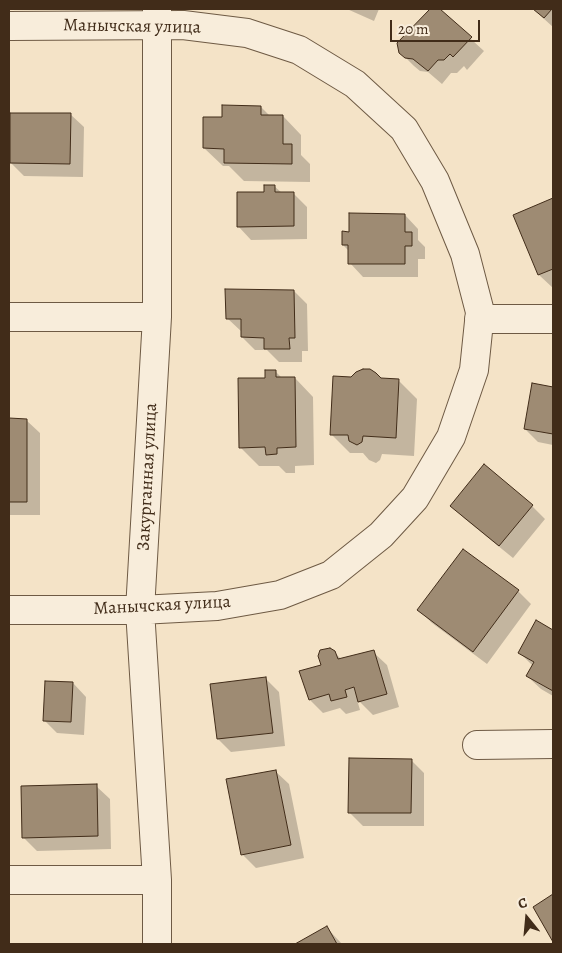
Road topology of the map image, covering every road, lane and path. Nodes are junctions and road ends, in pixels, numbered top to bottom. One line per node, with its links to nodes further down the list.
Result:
1 (157, 17): 2 (street, Манычская улица); 4 (street, Закурганная улица); 5 (street, Манычская улица)
2 (9, 26)
3 (9, 317): 4 (street)
4 (158, 317): 8 (street, Закурганная улица)
5 (479, 319): 6 (street); 8 (street, Манычская улица)
6 (553, 320)
7 (9, 610): 8 (street, Манычская улица)
8 (140, 610): 12 (street, Закурганная улица)
9 (553, 744): 10 (street)
10 (477, 745)
11 (9, 880): 12 (street)
12 (157, 880): 13 (street, Закурганная улица)
13 (157, 944)

